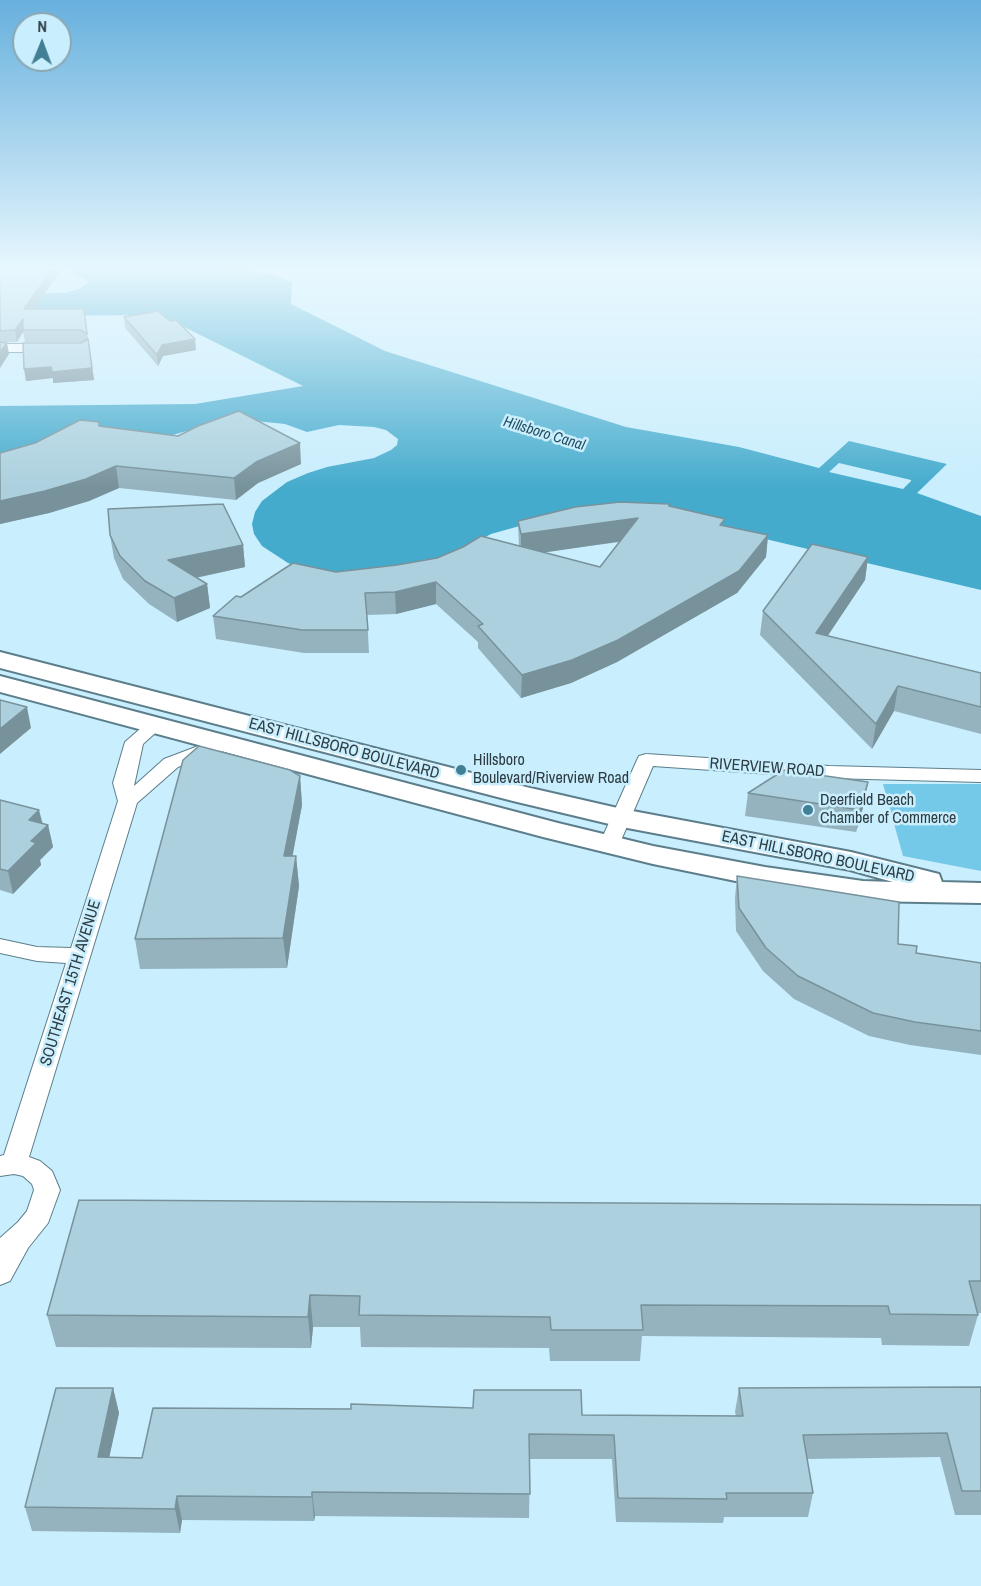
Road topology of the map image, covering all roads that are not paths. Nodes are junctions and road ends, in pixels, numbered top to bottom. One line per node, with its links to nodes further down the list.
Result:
1 (0, 348): 2 (street)
2 (60, 348)
3 (0, 660): 5 (main road, EAST HILLSBORO BOULEVARD)
4 (0, 684): 5 (main road, EAST HILLSBORO BOULEVARD)
5 (153, 712): 6 (main road, EAST HILLSBORO BOULEVARD); 8 (street, SOUTHEAST 15TH AVENUE); 9 (main road, EAST HILLSBORO BOULEVARD)
6 (222, 743): 8 (street); 10 (main road, EAST HILLSBORO BOULEVARD)
7 (981, 776): 9 (street, RIVERVIEW ROAD)
8 (128, 801): 13 (street, SOUTHEAST 15TH AVENUE)
9 (622, 818): 10 (street, RIVERVIEW ROAD); 11 (main road, EAST HILLSBORO BOULEVARD)
10 (609, 845): 11 (main road, EAST HILLSBORO BOULEVARD)
11 (976, 893)
12 (0, 946): 13 (street)
13 (78, 956): 14 (street, SOUTHEAST 15TH AVENUE)
14 (7, 1165): 15 (street)
15 (9, 1246): 16 (street)
16 (0, 1274)

